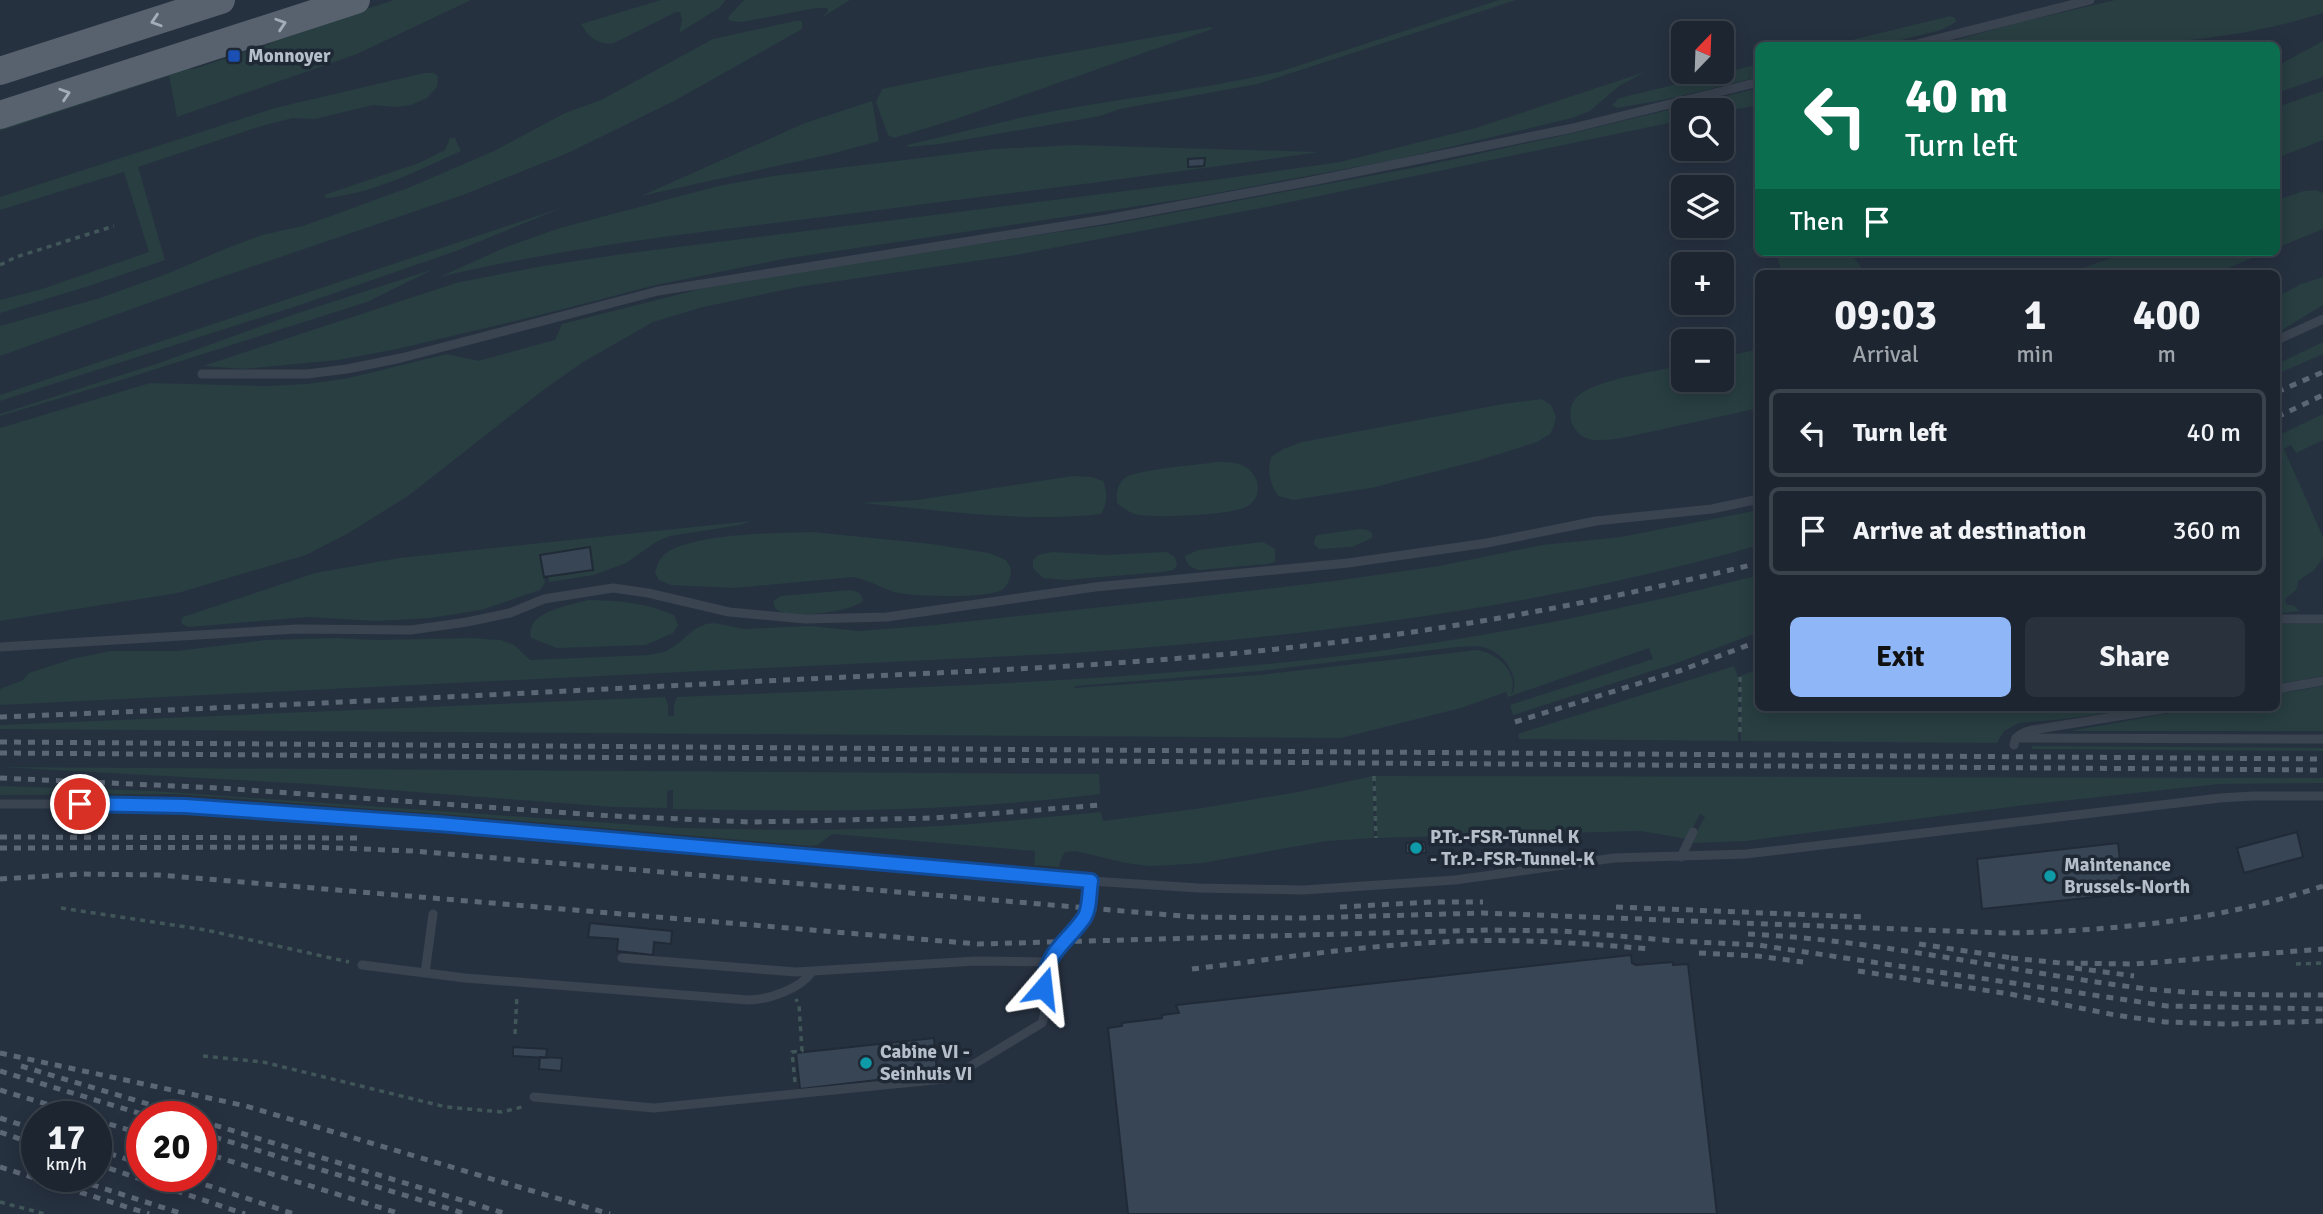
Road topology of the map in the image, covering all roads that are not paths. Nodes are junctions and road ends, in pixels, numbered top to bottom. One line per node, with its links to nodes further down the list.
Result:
1 (221, 0): 5 (main road, one-way to 5)
2 (356, 0): 7 (main road, one-way to 2)
3 (2090, 0): 4 (lane)
4 (1925, 42)
5 (0, 71)
6 (1755, 83): 10 (lane)
7 (0, 115)
8 (2323, 319): 9 (lane)
9 (2280, 339)
10 (202, 374)
11 (1755, 500): 14 (lane)
12 (2280, 619): 13 (lane)
13 (2323, 619)
14 (0, 647)
15 (2323, 681): 16 (lane)
16 (2280, 688)
17 (2150, 711): 18 (lane)
18 (2323, 739)
19 (2323, 796): 22 (lane)
20 (0, 804): 23 (lane)
21 (1693, 832): 22 (lane)
22 (1681, 857): 23 (lane)
23 (1091, 881): 26 (lane)
24 (433, 914): 29 (lane)
25 (622, 958): 28 (lane)
26 (1049, 962): 28 (lane); 30 (lane)
27 (362, 965): 29 (lane)
28 (812, 972): 29 (lane)
29 (425, 973)
30 (534, 1097)

